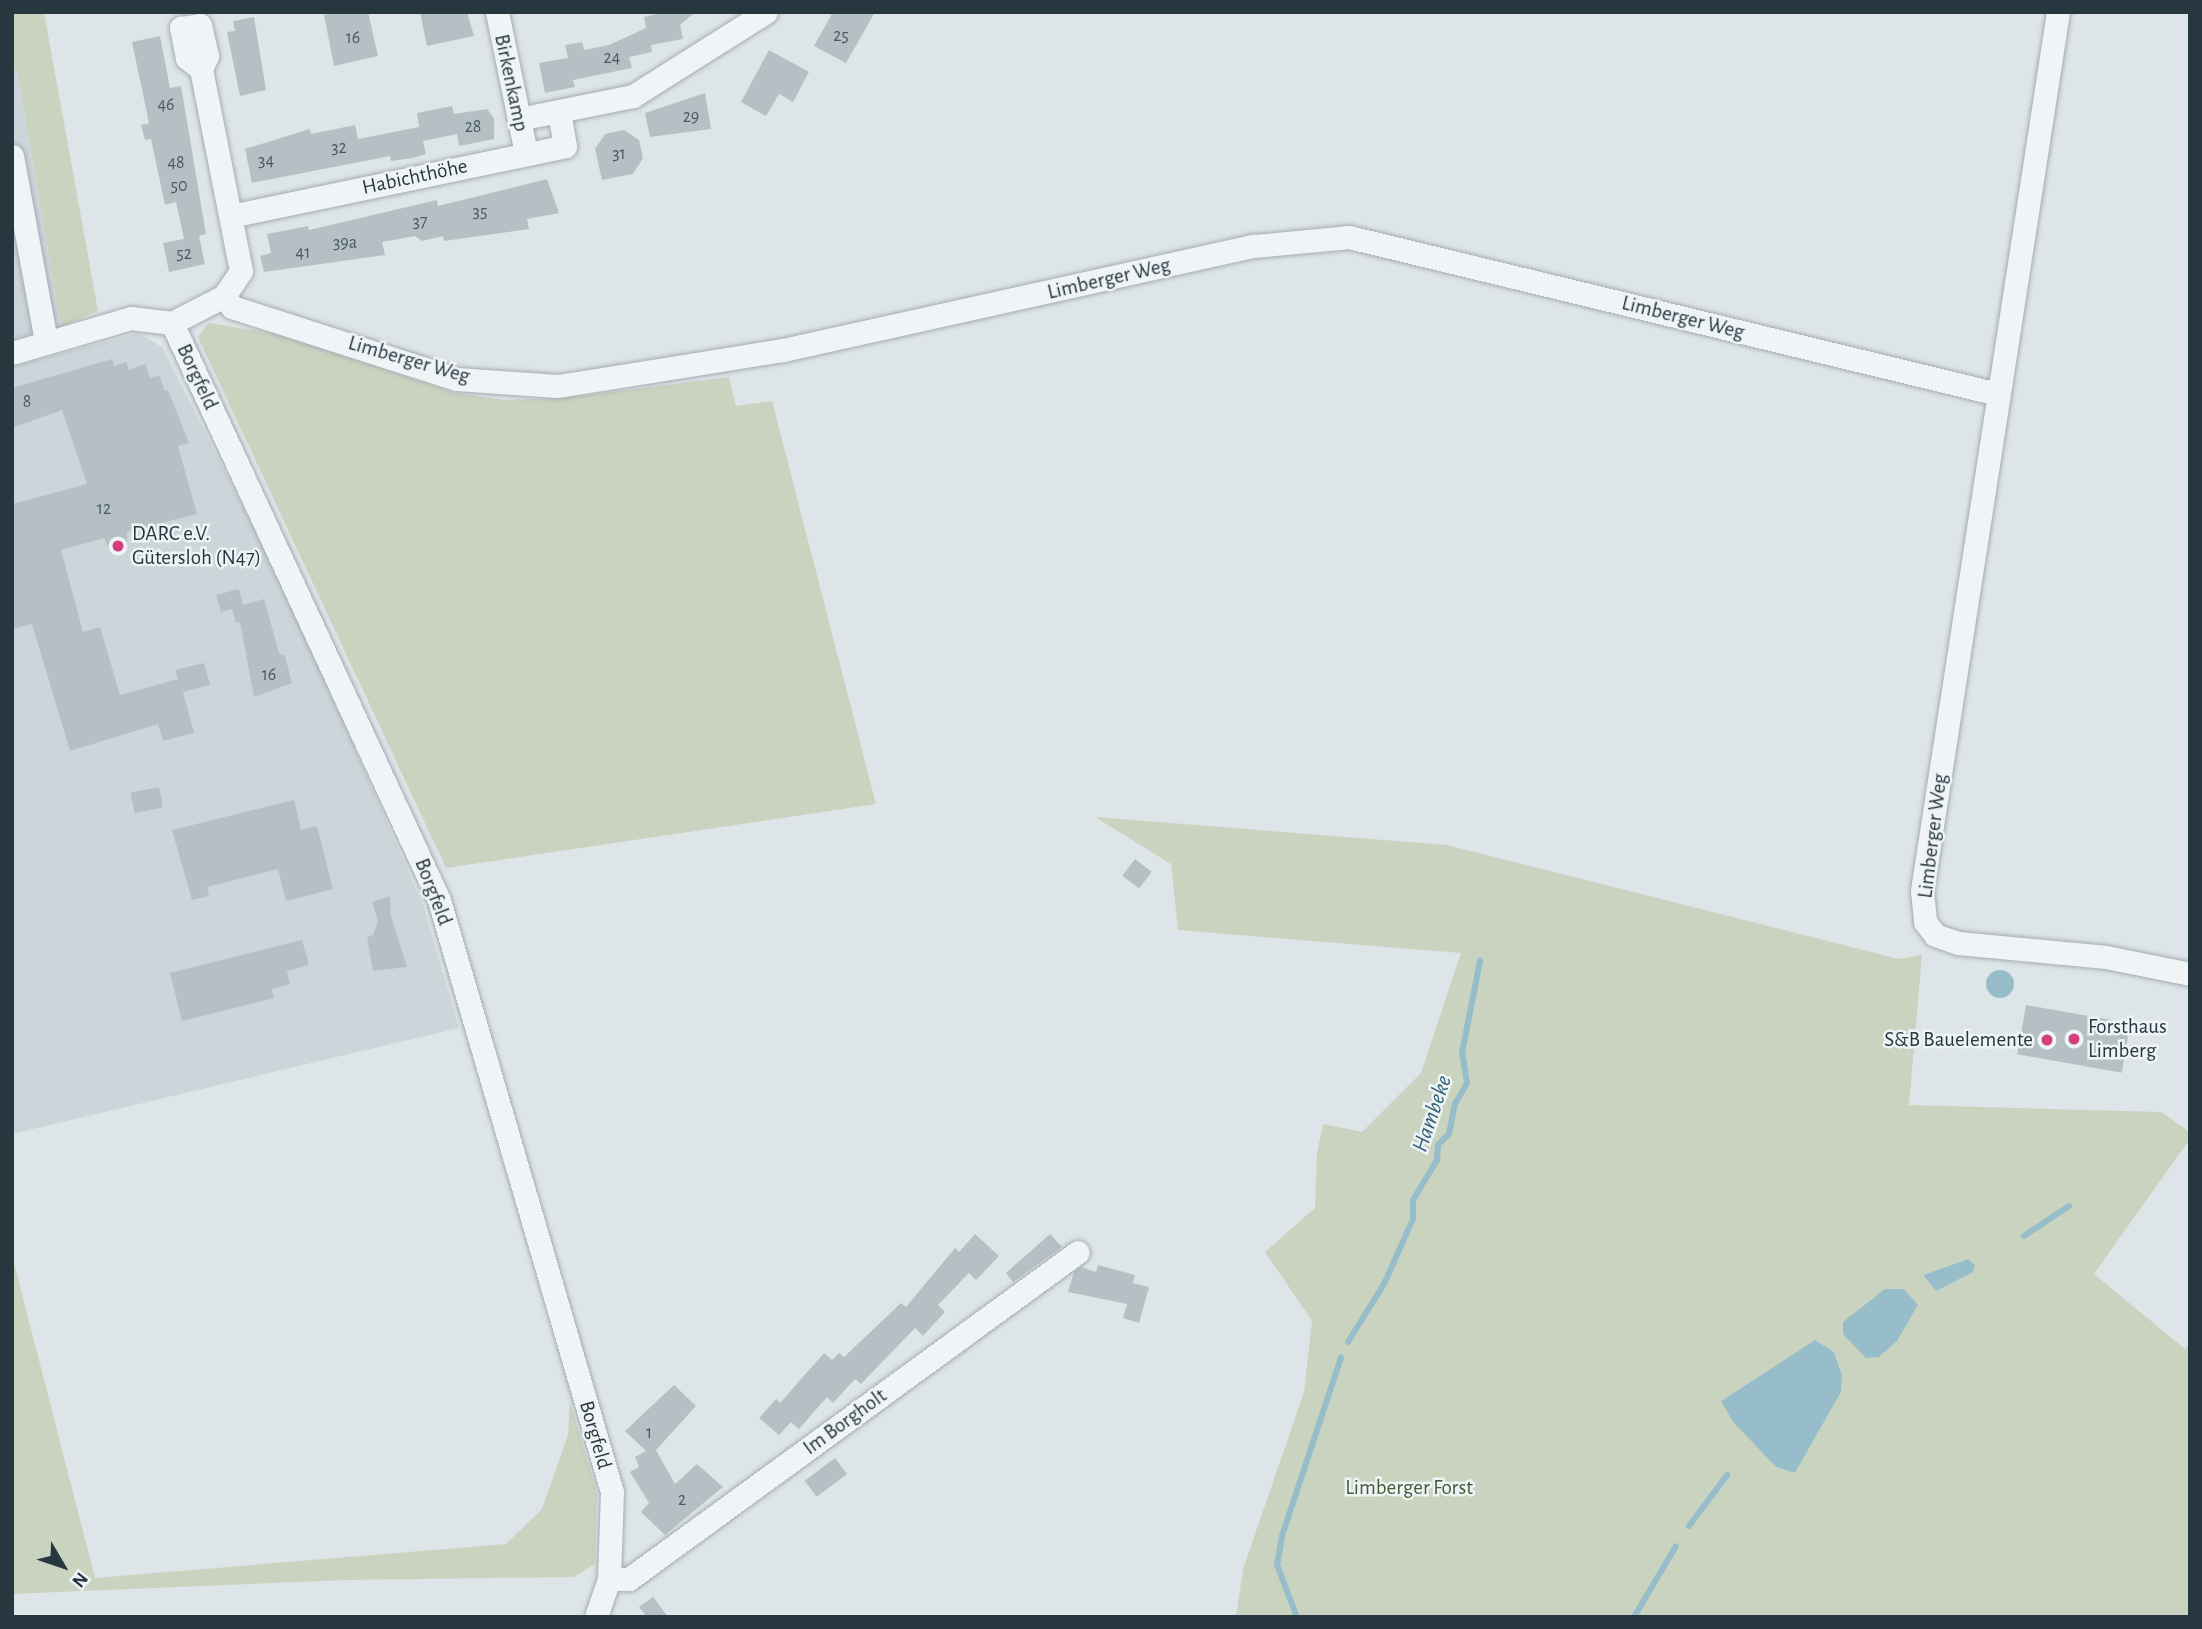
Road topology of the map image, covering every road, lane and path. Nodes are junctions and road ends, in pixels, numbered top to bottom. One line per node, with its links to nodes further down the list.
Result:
1 (497, 12): 6 (street, Birkenkamp)
2 (766, 12): 5 (street)
3 (2058, 12): 14 (street, Limberger Weg)
4 (201, 69): 9 (street)
5 (559, 112): 6 (street); 7 (street, Habichthöhe)
6 (519, 119): 7 (street, Birkenkamp)
7 (526, 153): 9 (street, Habichthöhe)
8 (12, 156): 12 (street)
9 (231, 216): 10 (street)
10 (224, 296): 11 (street, Borgfeld); 14 (street, Limberger Weg)
11 (172, 323): 12 (street, Borgfeld); 17 (street, Borgfeld)
12 (46, 342): 13 (street, Borgfeld)
13 (12, 353)
14 (1998, 394): 15 (street, Limberger Weg)
15 (2190, 974)
16 (1078, 1252): 17 (street, Im Borgholt)
17 (609, 1579): 18 (street, Borgfeld)
18 (596, 1617)

